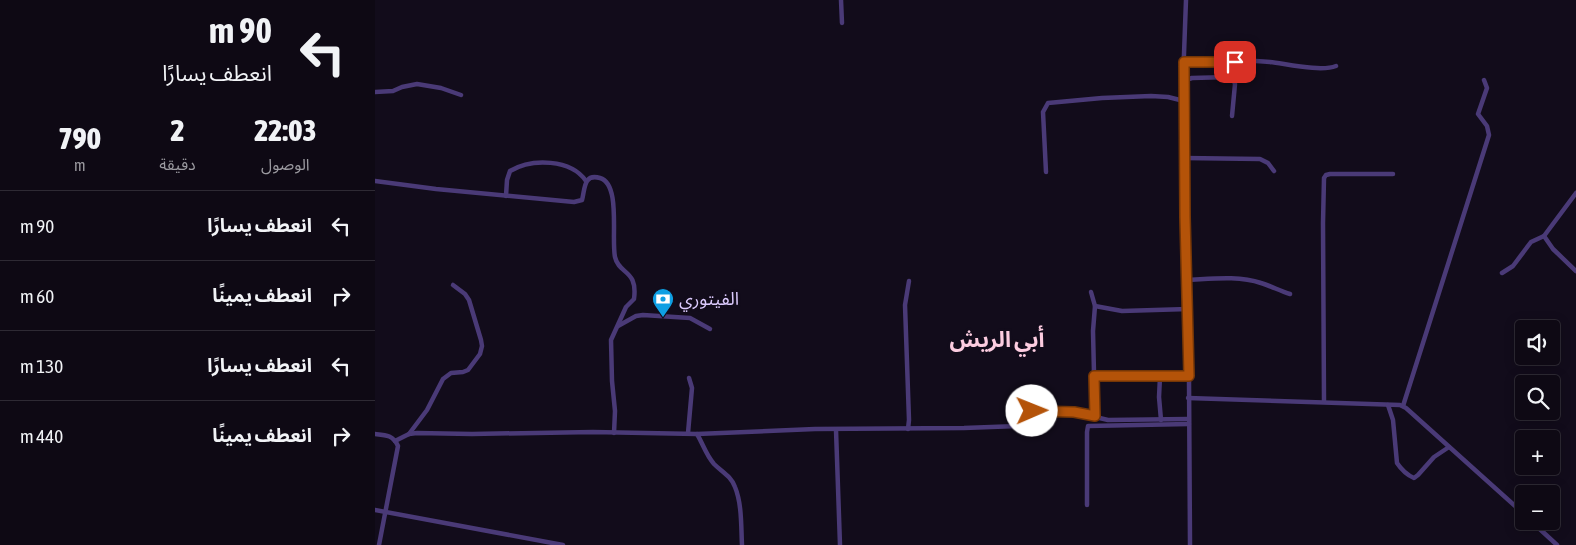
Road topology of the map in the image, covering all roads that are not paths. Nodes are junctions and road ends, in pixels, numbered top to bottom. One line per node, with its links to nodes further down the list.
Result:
1 (841, 0): 3 (street)
2 (1186, 0): 4 (street)
3 (842, 23)
4 (1184, 62): 5 (street); 7 (street)
5 (1336, 66)
6 (1484, 80): 39 (street)
7 (1183, 81): 10 (street); 11 (street)
8 (375, 92): 9 (street)
9 (461, 95)
10 (1184, 101): 12 (street); 14 (street)
11 (1232, 116)
12 (1184, 158): 13 (street); 23 (street)
13 (1274, 171)
14 (1046, 172)
15 (1393, 174): 37 (street)
16 (375, 181): 19 (street)
17 (586, 181): 19 (street); 19 (street); 30 (street)
18 (1576, 193): 20 (street)
19 (506, 196)
20 (1544, 236): 21 (street); 22 (street)
21 (1576, 271)
22 (1502, 273)
23 (1186, 280): 27 (street); 29 (street)
24 (909, 281): 45 (street)
25 (453, 285): 50 (street)
26 (1091, 292): 28 (street)
27 (1290, 294)
28 (1095, 306): 29 (street); 32 (street)
29 (1188, 309): 33 (street)
30 (617, 327): 31 (street); 47 (street)
31 (710, 329)
32 (1094, 376): 34 (street); 41 (street)
33 (1189, 376): 34 (street); 36 (street)
34 (1160, 377): 42 (street)
35 (689, 378): 48 (street)
36 (1189, 398): 37 (street); 43 (street)
37 (1324, 401): 38 (street)
38 (1388, 404): 39 (street); 53 (street)
39 (1403, 406): 53 (street)
40 (1032, 411): 41 (street)
41 (1095, 416): 42 (street)
42 (1161, 420): 43 (street)
43 (1188, 421): 54 (street); 63 (street)
44 (1045, 425): 45 (street)
45 (908, 429): 46 (street)
46 (836, 430): 51 (street); 62 (street)
47 (614, 433): 48 (street); 50 (street)
48 (688, 433): 51 (street)
49 (375, 434): 52 (street)
50 (409, 434): 52 (street)
51 (697, 434): 61 (street)
52 (395, 441): 57 (street)
53 (1449, 447): 55 (street)
54 (1087, 505)
55 (1515, 506)
56 (375, 510): 57 (street)
57 (385, 512): 59 (street); 60 (street)
58 (1541, 530): 64 (street)
59 (379, 545)
60 (563, 545)
61 (742, 545)
62 (840, 545)
63 (1190, 545)
64 (1557, 545)

